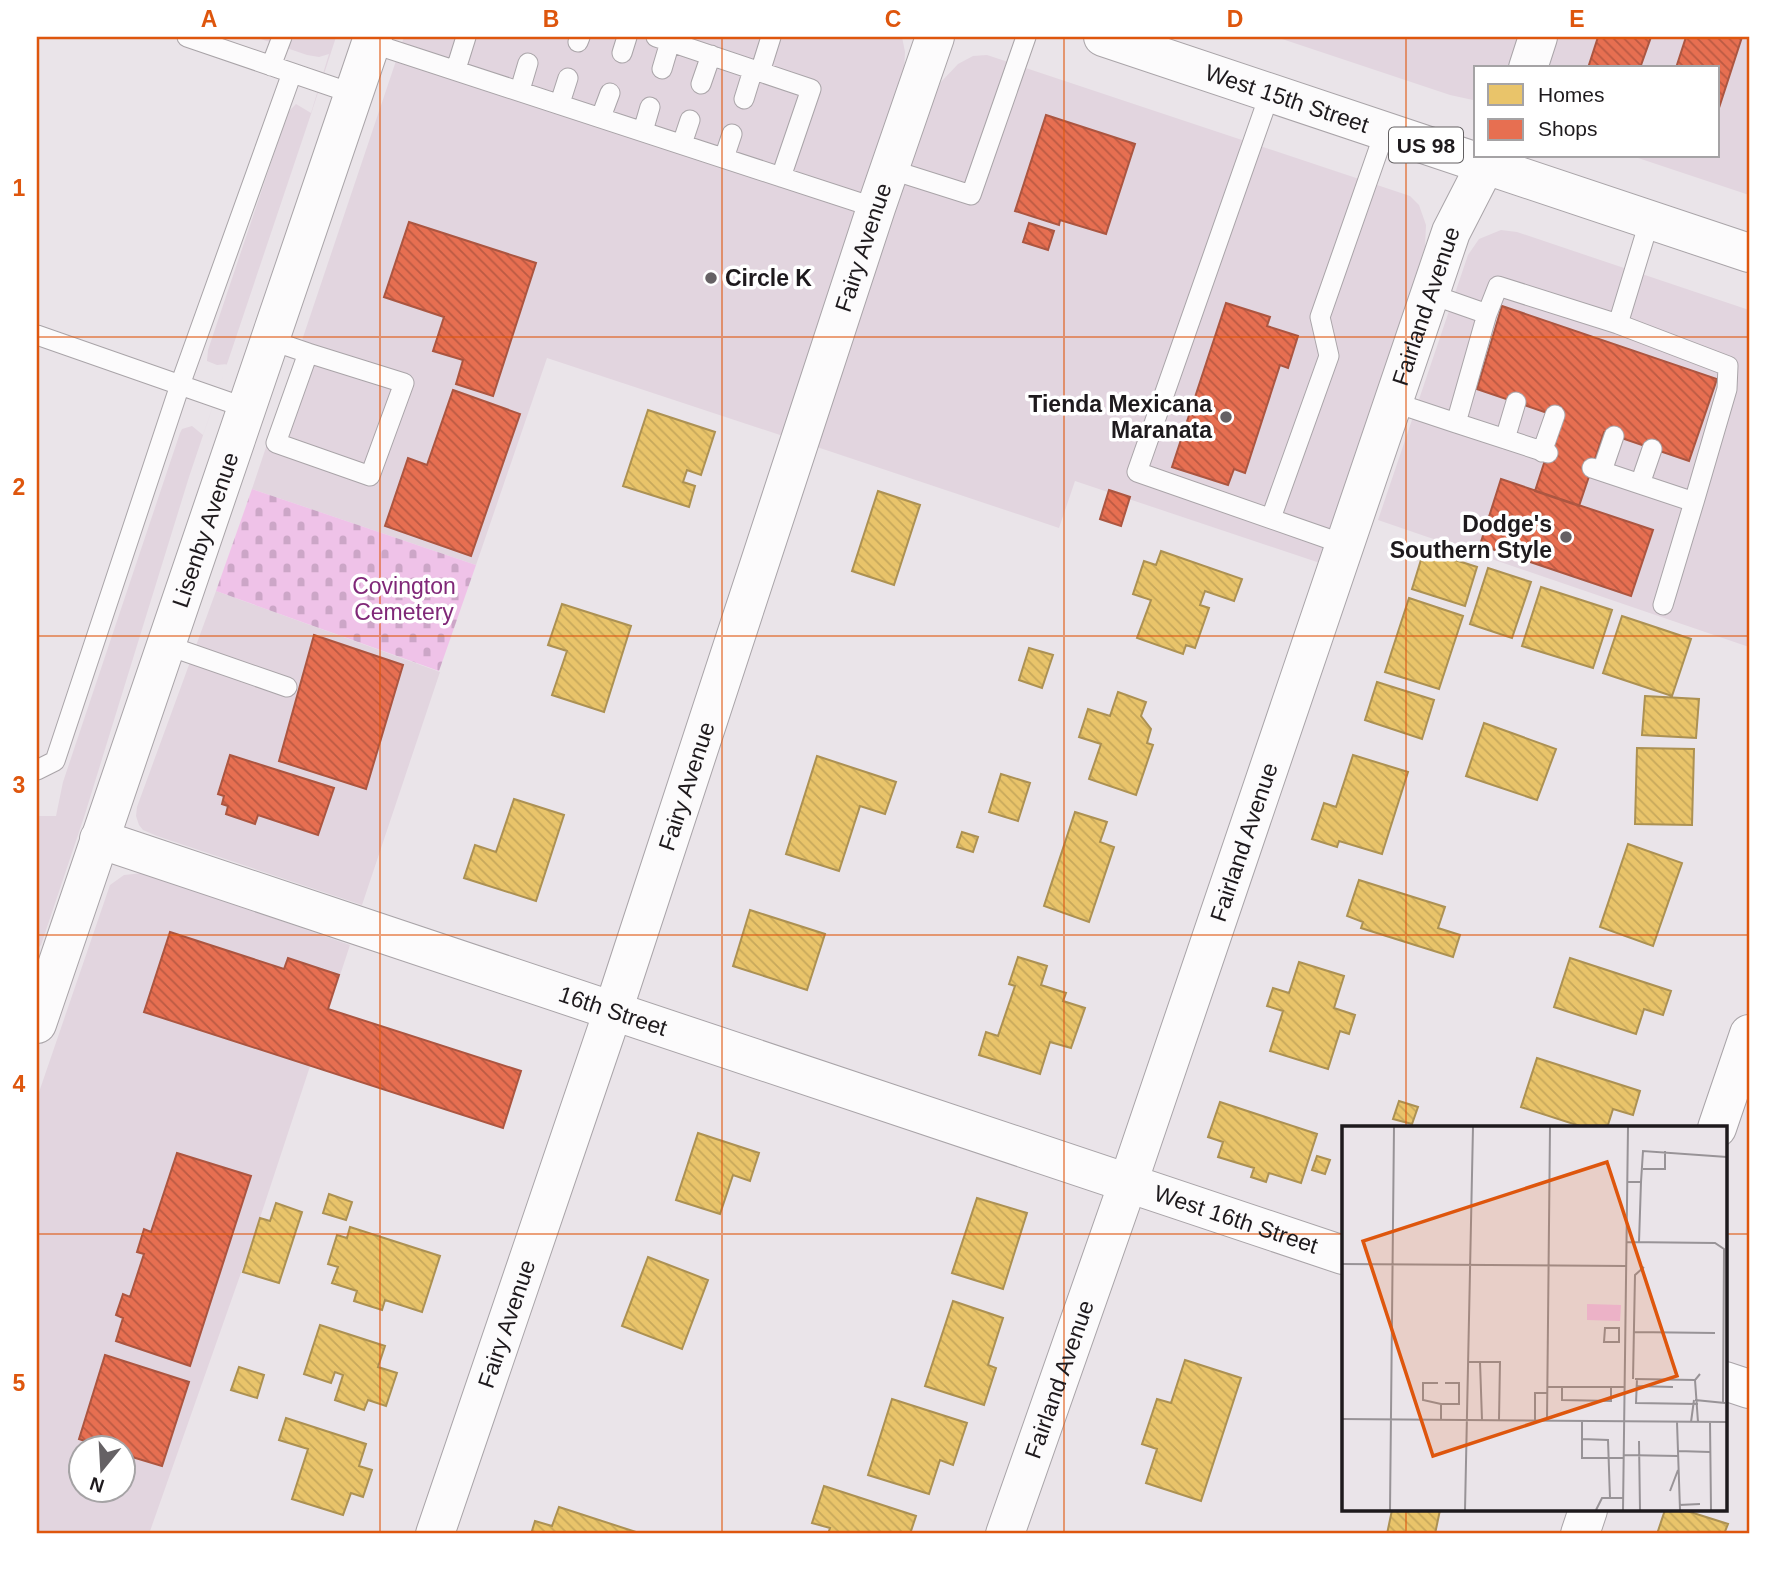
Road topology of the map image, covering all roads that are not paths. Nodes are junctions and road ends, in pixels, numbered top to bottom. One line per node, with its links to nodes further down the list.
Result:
1 (187, 37): 13 (lane)
2 (282, 37): 13 (lane)
3 (466, 37): 15 (lane)
4 (771, 37): 17 (lane)
5 (935, 37): 37 (main road, Fairy Avenue)
6 (1026, 37): 37 (lane)
7 (1103, 37): 23 (main road, West 15th Street / US 98)
8 (1538, 37): 14 (main road)
9 (663, 39): 11 (lane); 16 (lane)
10 (372, 40): 15 (lane); 24 (main road, Lisenby Avenue)
11 (711, 55): 17 (lane); 20 (lane)
12 (528, 64): 21 (lane)
13 (271, 66): 18 (lane)
14 (1529, 66)
15 (456, 69): 21 (lane)
16 (662, 69)
17 (756, 71): 25 (lane); 38 (lane)
18 (292, 73): 24 (lane); 48 (lane)
19 (568, 78): 26 (lane)
20 (701, 84)
21 (520, 90): 26 (lane)
22 (610, 93): 28 (lane)
23 (1270, 93): 31 (main road, West 15th Street / US 98); 59 (lane)
24 (354, 94): 46 (main road, Lisenby Avenue)
25 (744, 99)
26 (560, 103): 28 (lane)
27 (650, 107): 30 (lane)
28 (601, 117): 30 (lane)
29 (690, 120): 33 (lane)
30 (643, 131): 33 (lane)
31 (1385, 131): 34 (main road, West 15th Street / US 98); 59 (lane)
32 (732, 134): 35 (lane)
33 (682, 144): 35 (lane)
34 (1474, 156)
35 (724, 158): 38 (lane)
36 (1488, 160): 40 (main road, West 15th Street / US 98); 42 (main road, Fairland Avenue)
37 (889, 169): 39 (main road, Fairy Avenue)
38 (781, 177): 39 (lane)
39 (876, 208): 67 (main road, Fairy Avenue)
40 (1650, 219): 41 (main road, West 15th Street / US 98); 44 (lane)
41 (1749, 253)
42 (1430, 294): 43 (lane); 49 (main road, Fairland Avenue)
43 (1487, 314): 44 (lane); 52 (lane)
44 (1618, 324): 58 (lane)
45 (37, 335): 48 (lane)
46 (270, 340): 47 (lane); 53 (main road, Lisenby Avenue)
47 (308, 353): 53 (lane); 53 (lane)
48 (180, 384): 53 (lane); 64 (lane)
49 (1393, 402): 52 (lane); 60 (main road, Fairland Avenue)
50 (1516, 402): 55 (lane)
51 (1555, 415): 55 (lane)
52 (1457, 423): 55 (lane)
53 (255, 431): 62 (main road, Lisenby Avenue)
54 (1614, 436): 57 (lane)
55 (1505, 439)
56 (1652, 449): 57 (lane)
57 (1640, 484): 58 (lane)
58 (1695, 502): 61 (lane)
59 (1271, 519): 60 (lane)
60 (1346, 545): 70 (main road, Fairland Avenue)
61 (1663, 605)
62 (166, 645): 63 (lane); 65 (main road, Lisenby Avenue)
63 (286, 687)
64 (37, 770)
65 (99, 839): 66 (main road, Lisenby Avenue); 67 (main road, 16th Street)
66 (40, 1004)
67 (613, 1011): 70 (main road, 16th Street); 75 (main road, Fairy Avenue)
68 (1749, 1034): 69 (main road)
69 (1718, 1126)
70 (1128, 1183): 71 (main road, West 16th Street); 76 (main road, Fairland Avenue)
71 (1342, 1255)
72 (1726, 1381): 73 (main road)
73 (1749, 1389)
74 (1587, 1512): 77 (main road)
75 (435, 1534)
76 (1005, 1534)
77 (1580, 1534)

